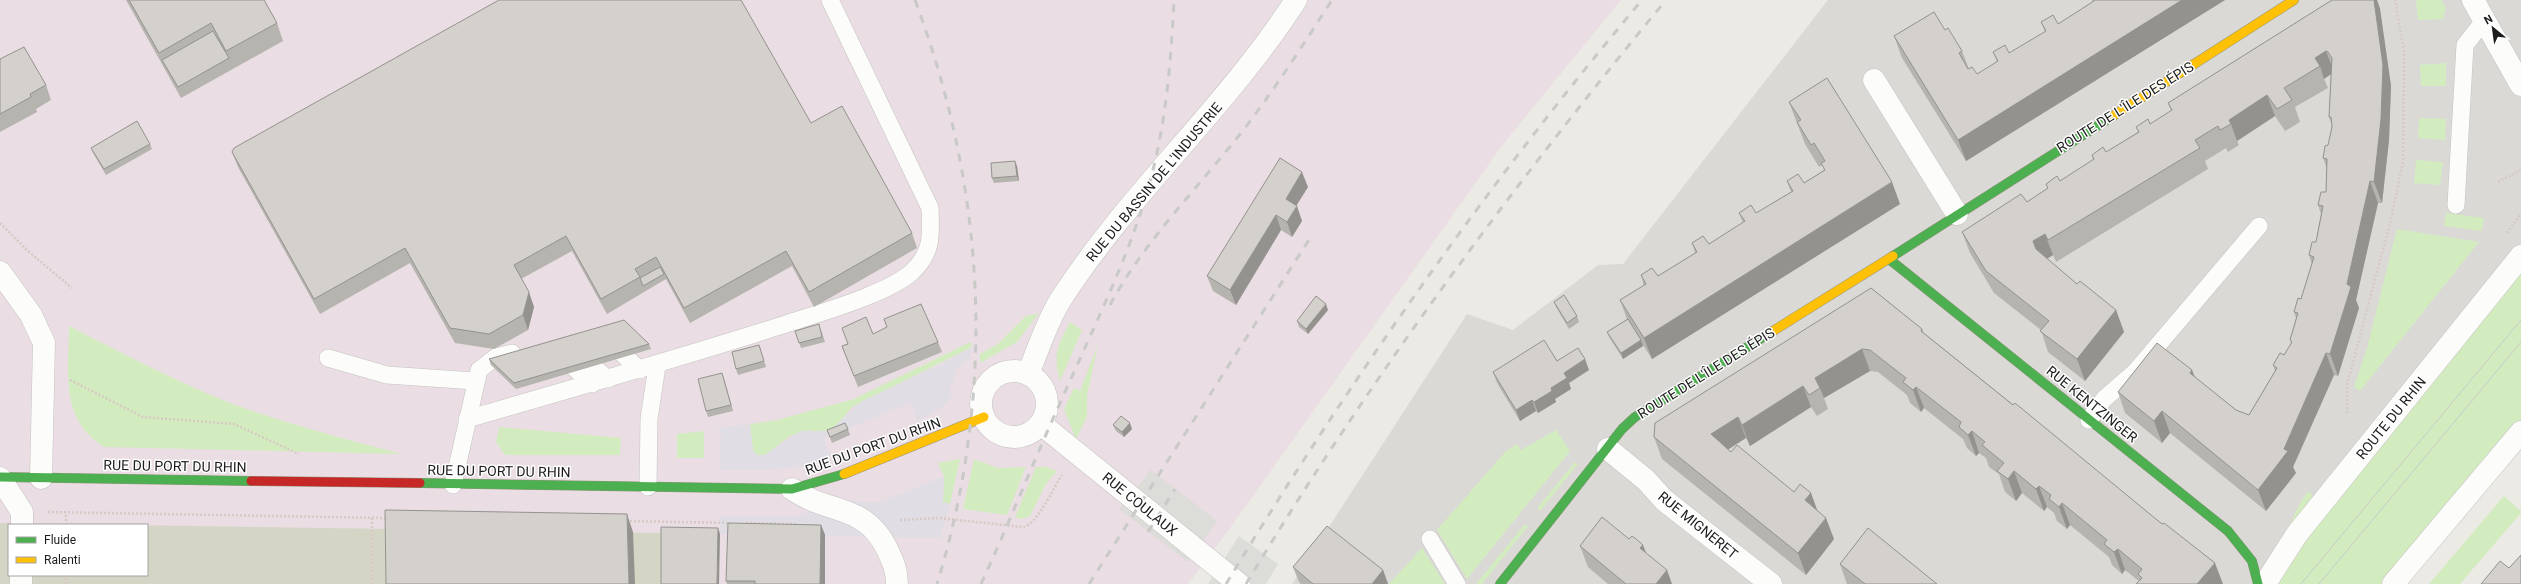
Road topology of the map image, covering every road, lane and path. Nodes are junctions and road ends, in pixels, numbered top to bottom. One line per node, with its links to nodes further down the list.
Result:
1 (830, 0): 20 (lane)
2 (1296, 0): 22 (street, RUE DU BASSIN DE L'INDUSTRIE)
3 (2294, 0): 12 (street, ROUTE DE L'ÎLE DES ÉPIS)
4 (2395, 0): 29 (path)
5 (2473, 0): 6 (street)
6 (2484, 21): 8 (street); 11 (lane)
7 (1874, 80): 12 (street)
8 (2521, 85)
9 (2521, 170): 10 (path)
10 (2498, 182)
11 (2456, 205)
12 (1957, 214): 16 (street, ROUTE DE L'ÎLE DES ÉPIS)
13 (0, 223): 18 (path)
14 (2259, 226): 32 (lane)
15 (2521, 256): 61 (street, ROUTE DU RHIN)
16 (1889, 259): 32 (street, RUE KENTZINGER); 35 (street, ROUTE DE L'ÎLE DES ÉPIS)
17 (0, 272): 23 (street)
18 (72, 288)
19 (328, 358): 25 (lane)
20 (657, 366): 21 (lane); 21 (lane); 41 (lane)
21 (632, 372): 24 (lane)
22 (1028, 374): 30 (street); 33 (street)
23 (43, 378): 36 (path); 39 (street)
24 (608, 379): 26 (lane); 26 (lane)
25 (475, 381): 28 (lane); 31 (lane)
26 (584, 386): 27 (lane); 27 (lane)
27 (559, 393): 28 (lane)
28 (542, 398): 31 (lane)
29 (2347, 413)
30 (984, 417): 33 (street); 42 (street, RUE DU PORT DU RHIN)
31 (467, 419): 40 (lane)
32 (2089, 420): 60 (street, RUE KENTZINGER)
33 (1041, 424): 56 (street, RUE COULAUX)
34 (2521, 432): 62 (street)
35 (1608, 449): 58 (street, ROUTE DE L'ÎLE DES ÉPIS); 59 (street, RUE MIGNERET)
36 (303, 457)
37 (1066, 470): 48 (path)
38 (0, 478): 39 (street, RUE DU PORT DU RHIN); 44 (street)
39 (41, 478): 40 (street, RUE DU PORT DU RHIN)
40 (453, 485): 41 (street, RUE DU PORT DU RHIN)
41 (648, 487): 42 (street, RUE DU PORT DU RHIN)
42 (792, 489): 48 (street)
43 (66, 513): 44 (path); 45 (path); 51 (path)
44 (22, 518)
45 (372, 518): 46 (path); 54 (path)
46 (393, 518)
47 (624, 521): 49 (path)
48 (869, 522): 55 (street)
49 (734, 523)
50 (742, 523): 52 (path)
51 (66, 524)
52 (802, 524)
53 (1430, 539): 57 (lane)
54 (372, 584)
55 (897, 584)
56 (1239, 584)
57 (1457, 584)
58 (1500, 584)
59 (1770, 584)
60 (2258, 584)
61 (2265, 584)
62 (2393, 584)

